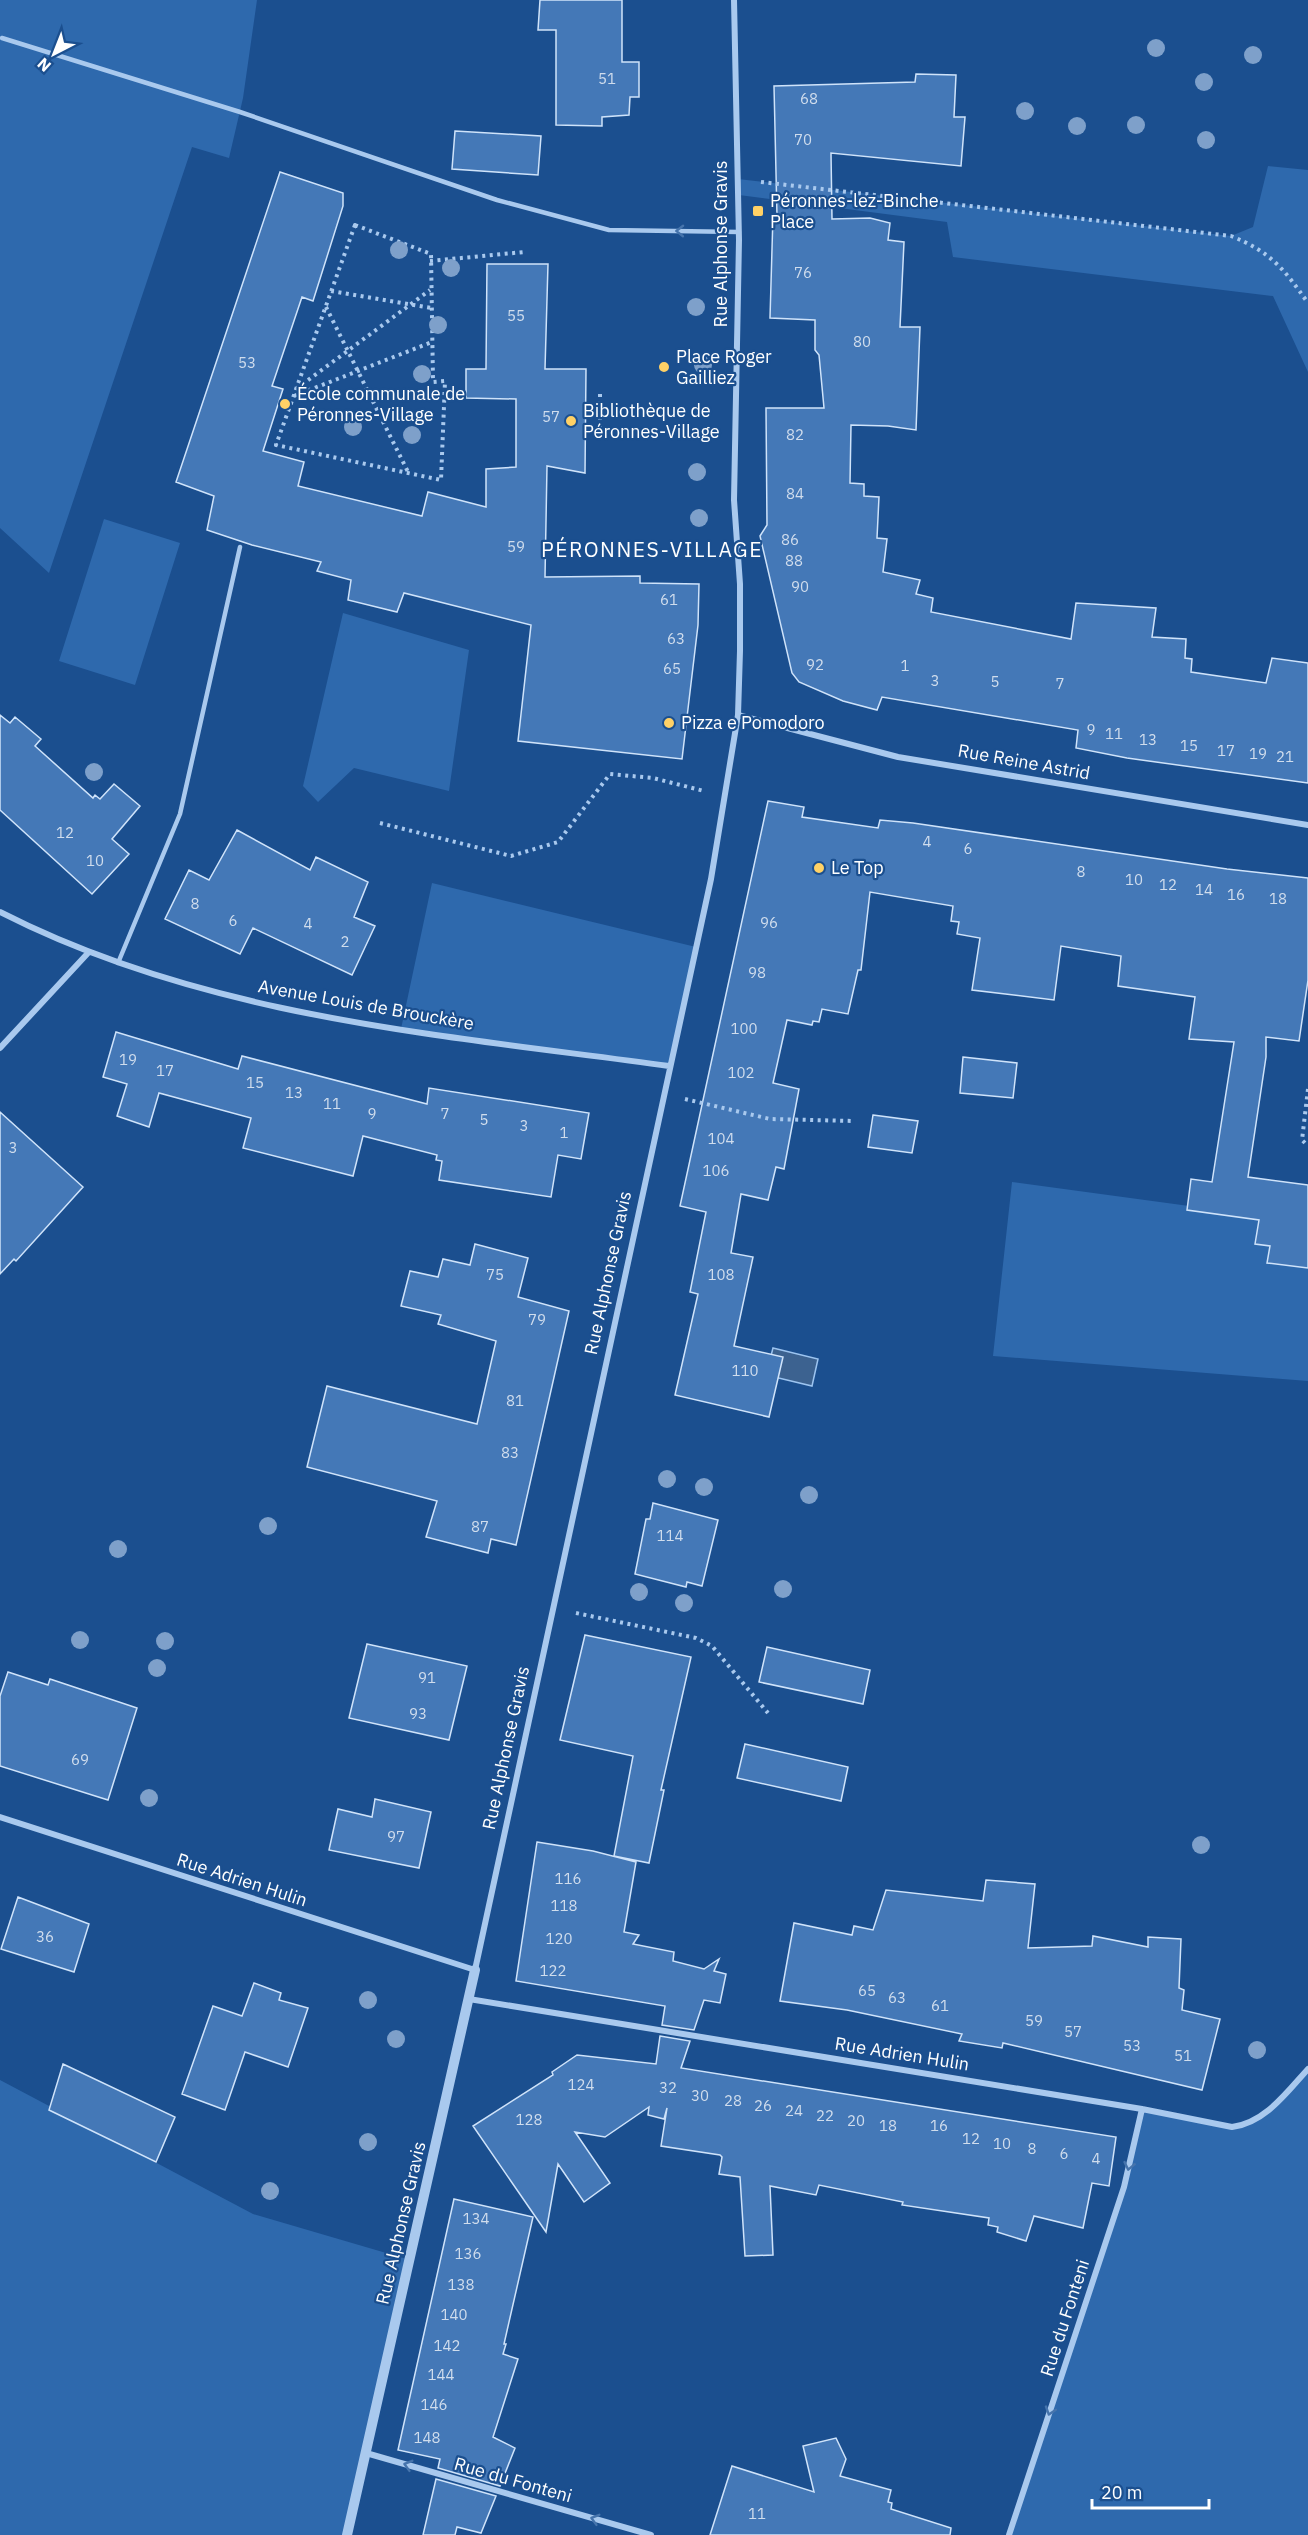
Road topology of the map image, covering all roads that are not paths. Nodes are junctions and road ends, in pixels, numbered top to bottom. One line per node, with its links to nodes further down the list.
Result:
1 (735, 0): 3 (street, Rue Alphonse Gravis)
2 (2, 38): 3 (lane, one-way to 2)
3 (739, 232): 5 (street, Rue Alphonse Gravis)
4 (240, 547): 9 (lane)
5 (738, 715): 6 (street, Rue Reine Astrid); 11 (street, Rue Alphonse Gravis)
6 (1308, 825)
7 (0, 912): 8 (street, Avenue Louis de Brouckère)
8 (88, 953): 9 (street, Avenue Louis de Brouckère); 10 (street)
9 (118, 963): 11 (street, Avenue Louis de Brouckère)
10 (0, 1048)
11 (669, 1066): 13 (street, Rue Alphonse Gravis)
12 (0, 1817): 13 (street, Rue Adrien Hulin)
13 (475, 1970): 14 (street, Rue Alphonse Gravis)
14 (469, 1999): 16 (street, Rue Adrien Hulin); 17 (street, Rue Alphonse Gravis)
15 (1308, 2069): 16 (street, Rue Adrien Hulin)
16 (1142, 2109): 20 (street, Rue du Fonteni, one-way to 20)
17 (366, 2453): 18 (street, Rue Alphonse Gravis); 19 (street, Rue du Fonteni, one-way to 17)
18 (347, 2535)
19 (651, 2535)
20 (1010, 2535)

